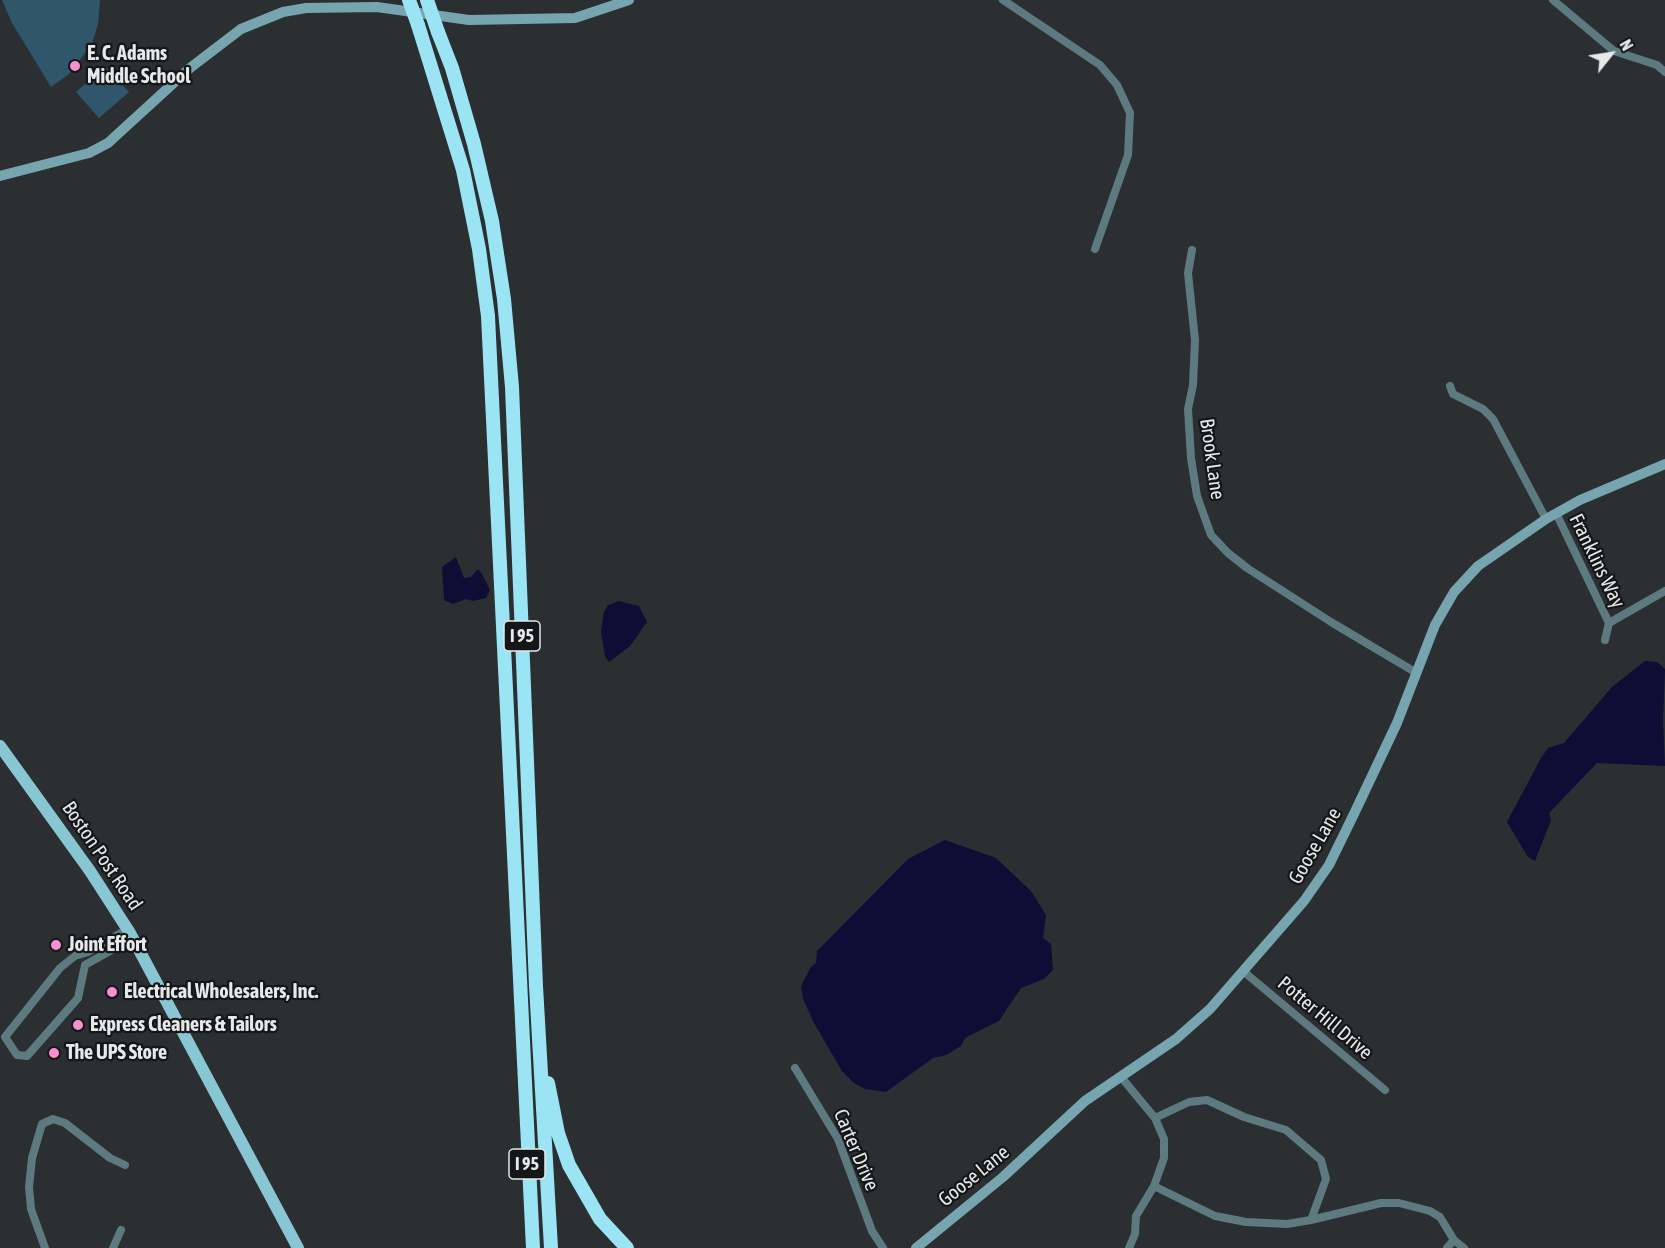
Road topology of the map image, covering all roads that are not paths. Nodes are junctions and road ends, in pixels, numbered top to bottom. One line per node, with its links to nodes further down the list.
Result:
1 (409, 0): 33 (highway, I 95, bridge)
2 (427, 0): 20 (highway, I 95, bridge)
3 (629, 0): 7 (street)
4 (1004, 0): 8 (street)
5 (1553, 0): 6 (street)
6 (1665, 72)
7 (0, 176)
8 (1095, 249)
9 (1192, 250): 16 (street, Brook Lane)
10 (1450, 386): 12 (street, Franklins Way)
11 (1665, 464): 12 (street, Goose Lane)
12 (1551, 516): 14 (street, Franklins Way); 16 (street, Goose Lane)
13 (1665, 591): 14 (street, Franklins Way)
14 (1609, 623): 15 (street, Franklins Way)
15 (1605, 640)
16 (1414, 672): 19 (street, Goose Lane)
17 (0, 746): 18 (main road, Boston Post Road)
18 (130, 933): 18 (street); 32 (main road, Boston Post Road)
19 (1243, 970): 22 (street, Goose Lane); 23 (street, Potter Hill Drive)
20 (536, 986): 34 (highway, I 95); 35 (highway)
21 (795, 1068): 36 (street, Carter Drive)
22 (1121, 1077): 24 (street); 37 (street, Goose Lane)
23 (1385, 1090)
24 (1155, 1118): 26 (street); 27 (street)
25 (125, 1165): 30 (street)
26 (1154, 1186): 27 (street); 38 (street)
27 (1311, 1220): 29 (street)
28 (121, 1230): 31 (street)
29 (1454, 1240): 39 (street); 40 (street)
30 (45, 1248)
31 (113, 1248)
32 (298, 1248)
33 (533, 1248)
34 (551, 1248)
35 (627, 1248)
36 (883, 1248)
37 (916, 1248)
38 (1129, 1248)
39 (1447, 1248)
40 (1464, 1248)

